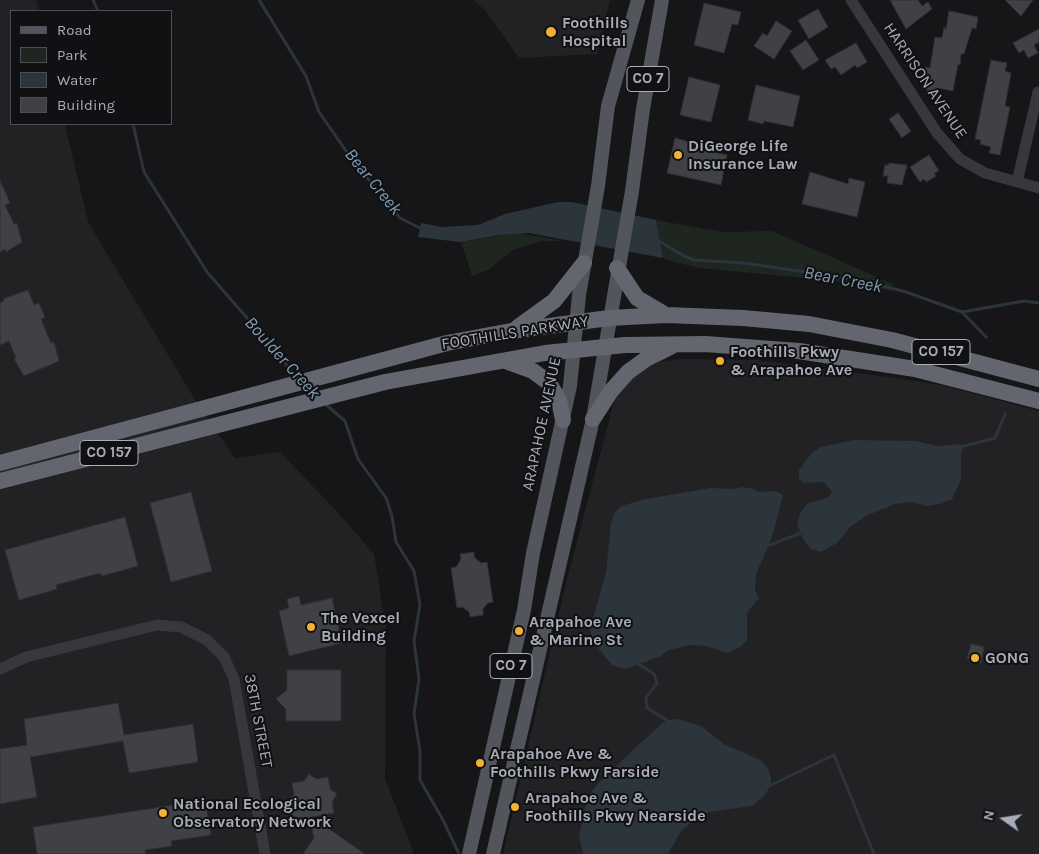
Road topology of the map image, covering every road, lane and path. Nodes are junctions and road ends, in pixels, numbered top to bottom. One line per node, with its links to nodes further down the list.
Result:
1 (638, 0): 7 (main road, ARAPAHOE AVENUE / CO 7)
2 (662, 0): 8 (main road, CO 7)
3 (850, 0): 5 (street, HARRISON AVENUE)
4 (1038, 92): 5 (street)
5 (1017, 182): 6 (street, HARRISON AVENUE)
6 (1039, 188)
7 (584, 263): 11 (main road, ARAPAHOE AVENUE / CO 7); 12 (highway)
8 (617, 268): 9 (highway); 10 (main road, CO 7)
9 (666, 315): 10 (highway, FOOTHILLS PARKWAY / CO 157); 17 (highway, FOOTHILLS PARKWAY / CO 157)
10 (609, 318): 11 (highway, FOOTHILLS PARKWAY / CO 157); 14 (main road, CO 7)
11 (577, 322): 12 (highway, FOOTHILLS PARKWAY / CO 157); 15 (main road, ARAPAHOE AVENUE / CO 7)
12 (511, 331): 21 (highway, FOOTHILLS PARKWAY / CO 157)
13 (678, 344): 14 (highway, FOOTHILLS PARKWAY / CO 157); 18 (highway, FOOTHILLS PARKWAY / CO 157); 19 (highway)
14 (606, 346): 15 (highway, FOOTHILLS PARKWAY / CO 157); 19 (main road, CO 7)
15 (575, 349): 16 (highway, FOOTHILLS PARKWAY / CO 157); 20 (main road, ARAPAHOE AVENUE / CO 7)
16 (503, 360): 20 (highway); 22 (highway, FOOTHILLS PARKWAY / CO 157)
17 (1039, 380)
18 (1039, 401)
19 (593, 419): 26 (main road, CO 7)
20 (563, 420): 25 (main road, ARAPAHOE AVENUE / CO 7)
21 (0, 463)
22 (0, 481)
23 (0, 669): 24 (street, 38TH STREET)
24 (265, 854)
25 (469, 854)
26 (493, 854)

